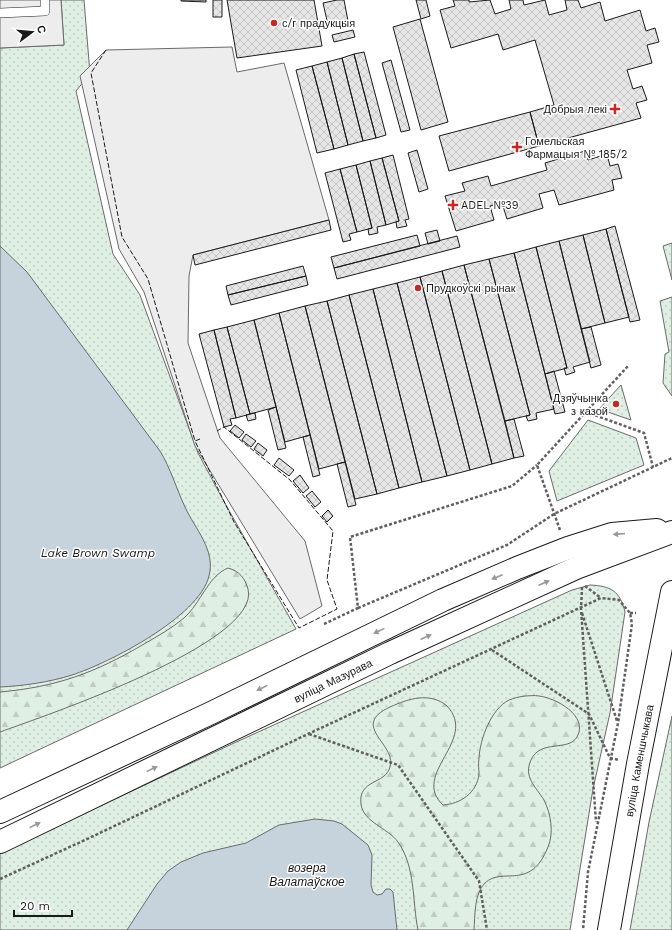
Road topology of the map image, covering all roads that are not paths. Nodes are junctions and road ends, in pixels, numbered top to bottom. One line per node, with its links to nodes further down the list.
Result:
1 (45, 0): 2 (lane)
2 (0, 13)
3 (672, 528): 6 (main road, one-way to 6)
4 (672, 532): 7 (main road, вуліца Мазурава, one-way to 4)
5 (672, 592): 8 (main road, вуліца Каменшчыкава)
6 (0, 812)
7 (0, 842)
8 (609, 930)

